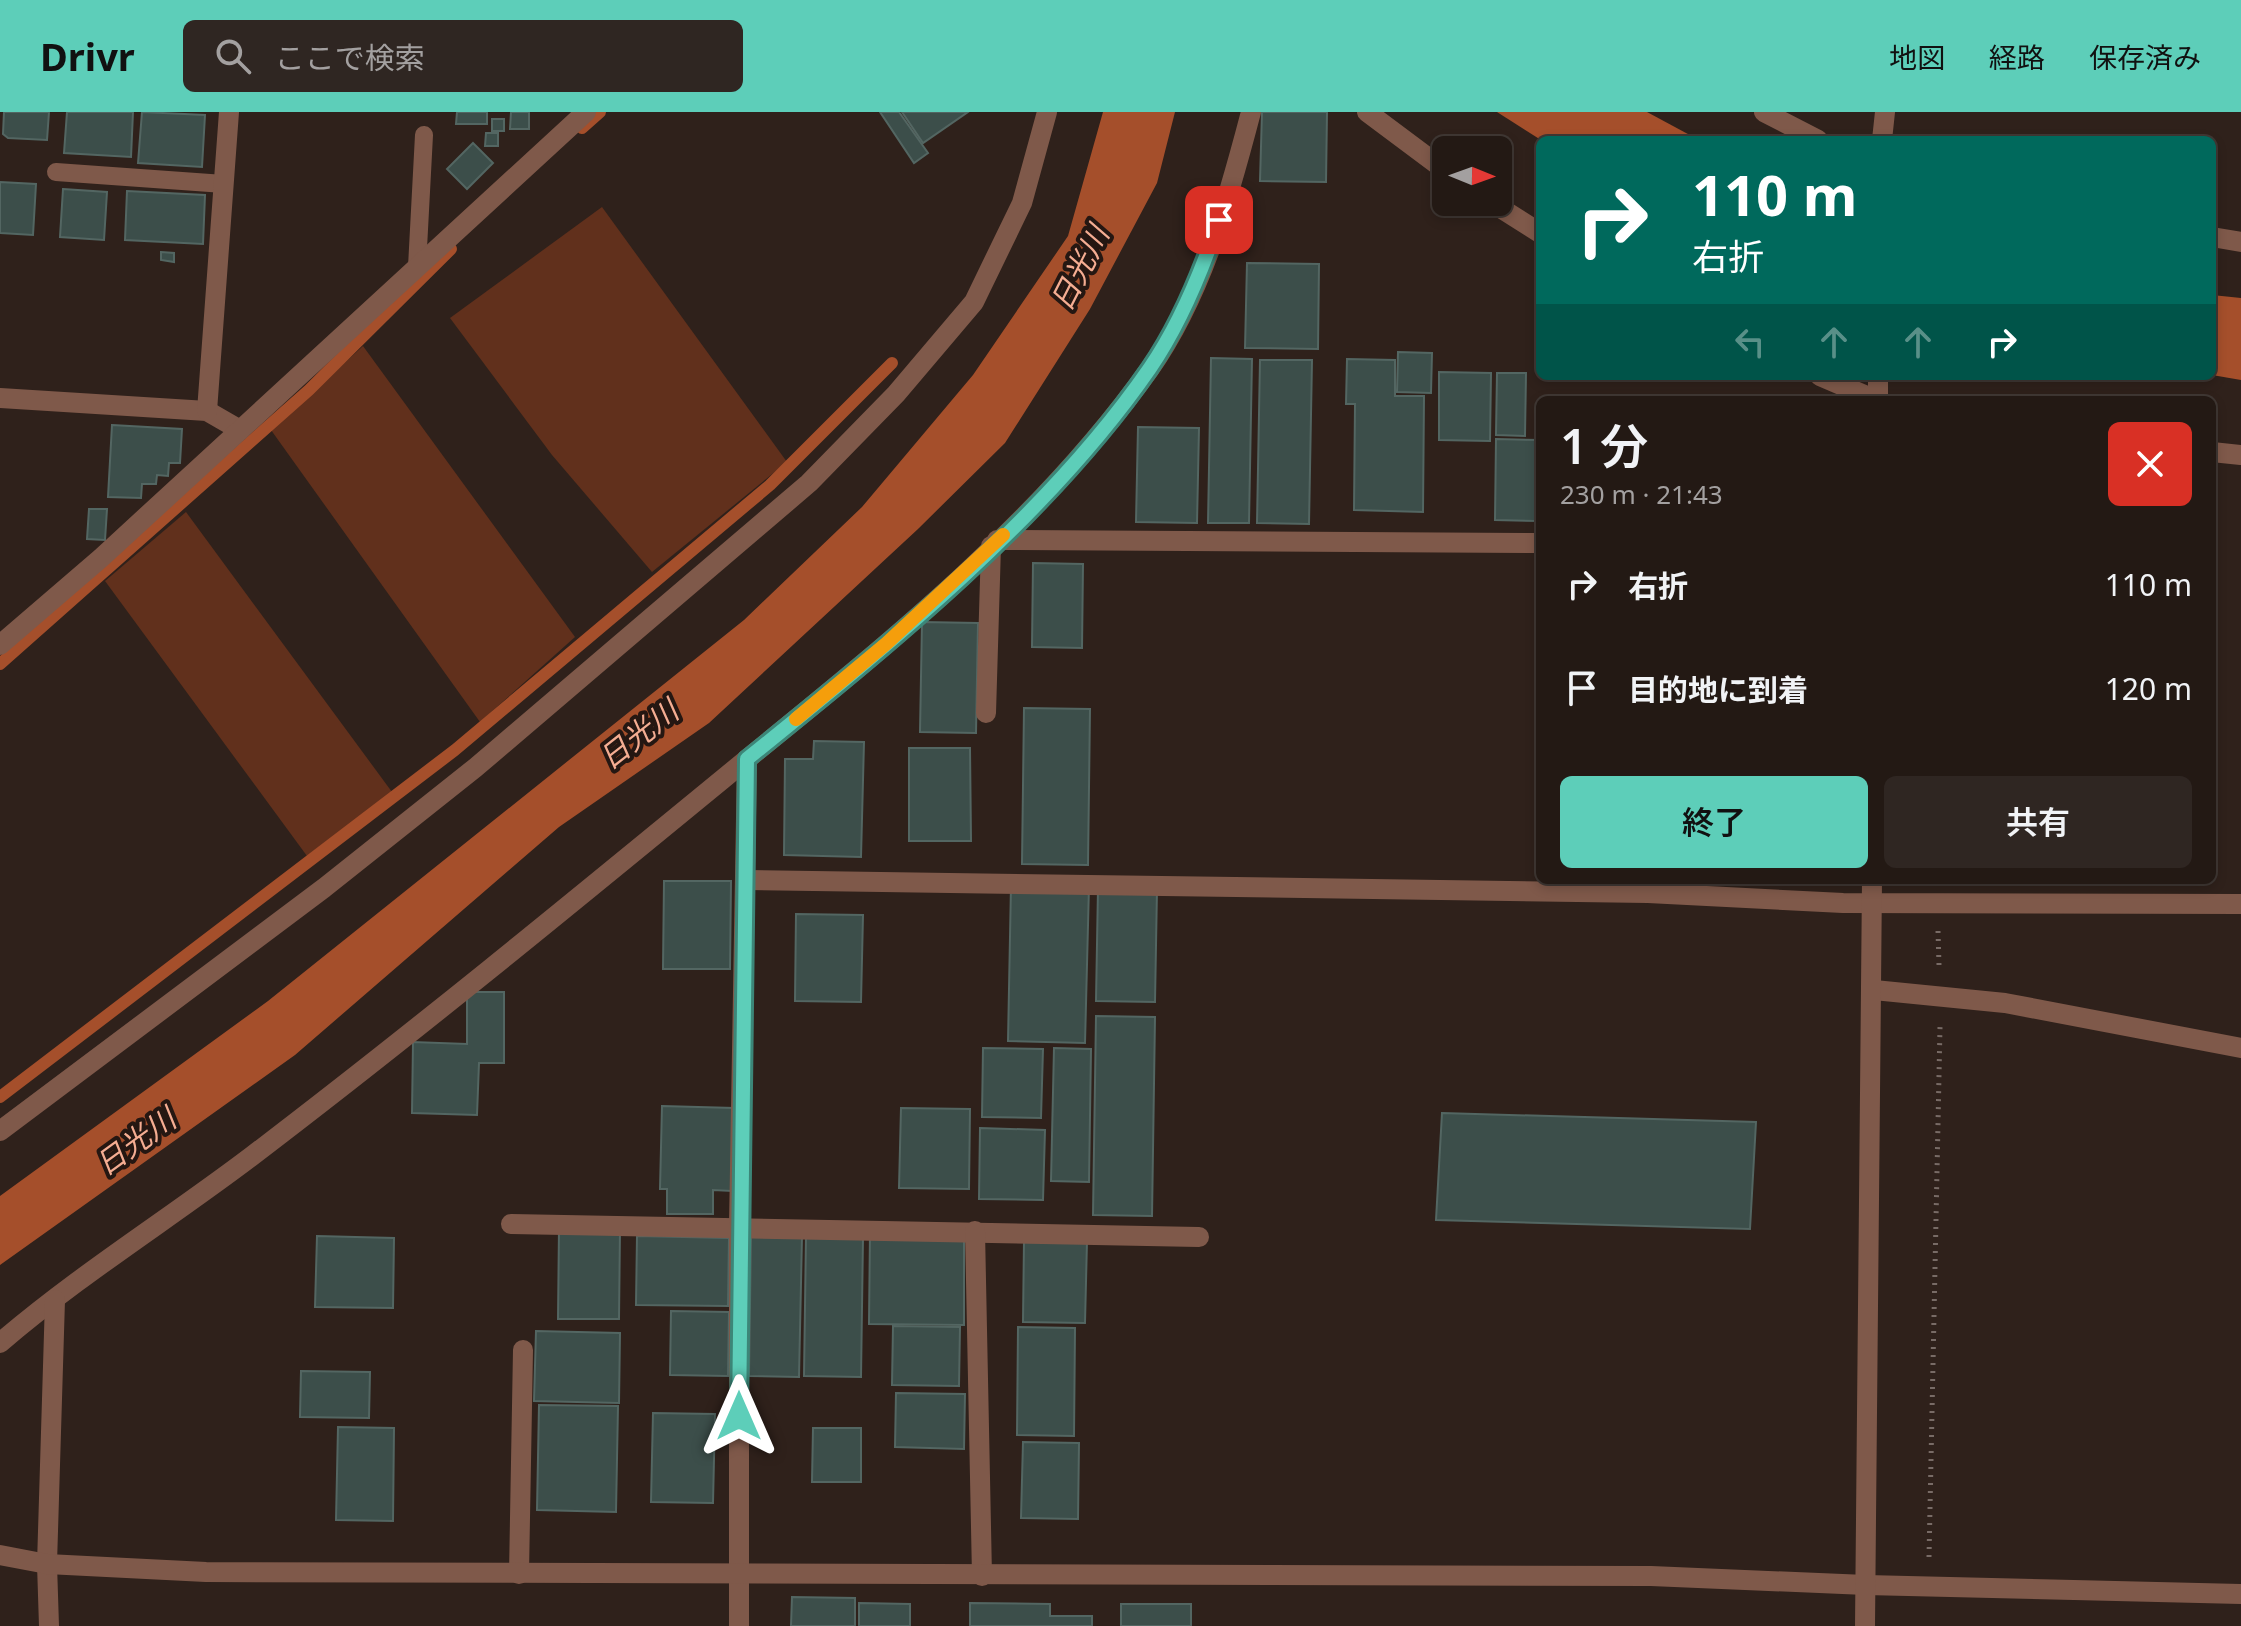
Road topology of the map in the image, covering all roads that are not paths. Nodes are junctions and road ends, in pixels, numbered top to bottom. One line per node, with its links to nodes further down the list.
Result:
1 (229, 112): 13 (street)
2 (586, 112): 18 (street)
3 (1047, 112): 37 (street)
4 (1251, 112): 26 (street)
5 (1367, 112): 11 (street)
6 (1764, 112): 9 (street)
7 (1885, 112): 10 (street)
8 (424, 135): 18 (lane)
9 (1810, 136)
10 (1882, 136)
11 (1432, 161)
12 (56, 172): 13 (lane)
13 (224, 184): 22 (street)
14 (1512, 215): 15 (street)
15 (1536, 230)
16 (2216, 238): 17 (street)
17 (2241, 242)
18 (417, 267): 23 (street)
19 (1830, 380): 20 (street)
20 (1868, 396)
21 (0, 398): 22 (street)
22 (207, 411): 23 (street)
23 (240, 430): 28 (street)
24 (2216, 452): 25 (street)
25 (2241, 455)
26 (994, 543): 27 (street); 29 (street); 30 (street)
27 (1536, 543)
28 (0, 645)
29 (986, 713)
30 (747, 759): 31 (street); 42 (street)
31 (747, 880): 33 (street); 39 (street)
32 (1872, 884): 33 (street)
33 (1872, 902): 34 (street); 35 (street)
34 (2241, 904)
35 (1874, 990): 36 (street); 50 (street)
36 (2241, 1048)
37 (0, 1131)
38 (511, 1224): 39 (street)
39 (739, 1226): 40 (street); 48 (street)
40 (975, 1231): 41 (street); 49 (street)
41 (1199, 1237)
42 (55, 1300): 43 (street); 46 (street)
43 (0, 1343)
44 (523, 1350): 47 (street)
45 (0, 1555): 46 (street)
46 (47, 1564): 47 (street); 52 (street)
47 (519, 1574): 48 (street)
48 (739, 1575): 49 (street); 53 (street)
49 (982, 1576): 50 (street)
50 (1866, 1585): 51 (street); 54 (street)
51 (2241, 1594)
52 (49, 1626)
53 (739, 1626)
54 (1865, 1626)

